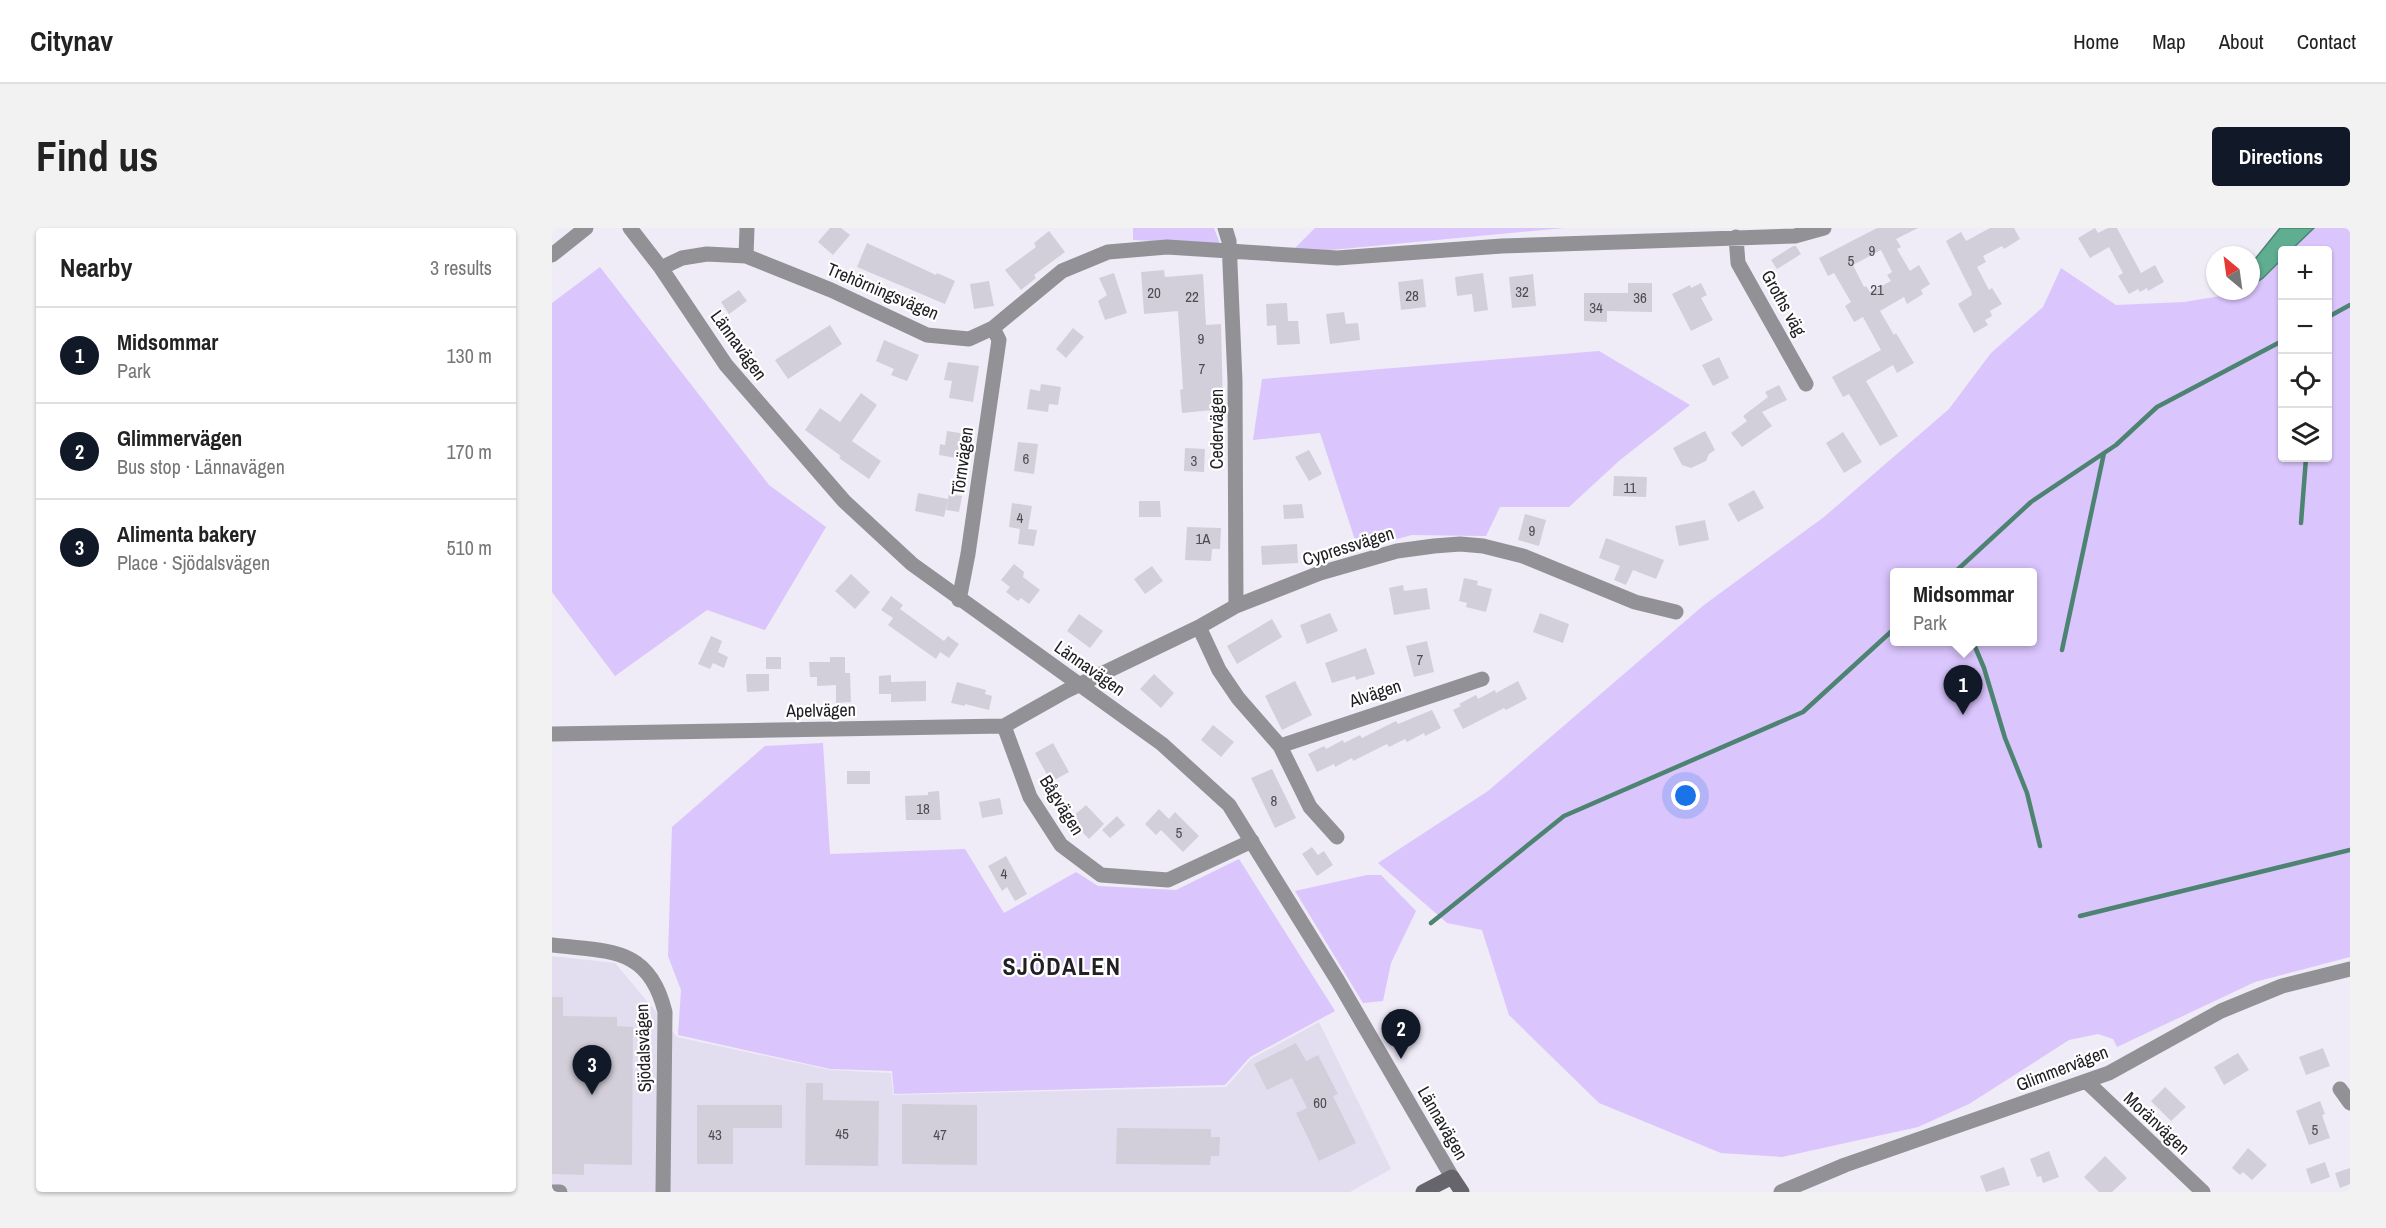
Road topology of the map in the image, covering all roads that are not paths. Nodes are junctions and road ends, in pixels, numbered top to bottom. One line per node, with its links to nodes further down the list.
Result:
1 (586, 228): 8 (street)
2 (630, 228): 10 (street, Lännavägen)
3 (747, 228): 9 (street)
4 (1225, 228): 7 (street, Cedervägen)
5 (1824, 228): 6 (street, Trehörningsvägen)
6 (1736, 237): 7 (street, Trehörningsvägen); 12 (street, Groths väg)
7 (1229, 252): 11 (street, Trehörningsvägen); 14 (street, Cedervägen)
8 (552, 255)
9 (746, 256): 10 (street, Trehörningsvägen); 11 (street, Trehörningsvägen)
10 (661, 268): 13 (street, Lännavägen)
11 (993, 328): 13 (street, Törnvägen)
12 (1806, 384)
13 (959, 600): 18 (street, Lännavägen)
14 (1236, 606): 15 (street, Cypressvägen); 16 (street, Cypressvägen)
15 (1676, 612)
16 (1199, 627): 18 (street, Cypressvägen); 21 (street)
17 (1482, 679): 21 (street, Alvägen)
18 (1080, 686): 19 (street, Apelvägen); 23 (street, Lännavägen)
19 (1004, 726): 20 (street, Apelvägen); 23 (street, Bågvägen)
20 (552, 735)
21 (1280, 746): 22 (street)
22 (1337, 837)
23 (1252, 840): 29 (street, Lännavägen)
24 (552, 945): 32 (street, Sjödalsvägen)
25 (2350, 969): 26 (street, Glimmervägen)
26 (2086, 1082): 35 (street, Glimmervägen); 36 (street, Moränvägen)
27 (2340, 1089): 28 (street)
28 (2350, 1103)
29 (1452, 1177): 33 (main road); 34 (main road, Lännavägen)
30 (552, 1192): 31 (street)
31 (560, 1192)
32 (663, 1192)
33 (1424, 1192)
34 (1462, 1192)
35 (1781, 1192)
36 (2203, 1192)

